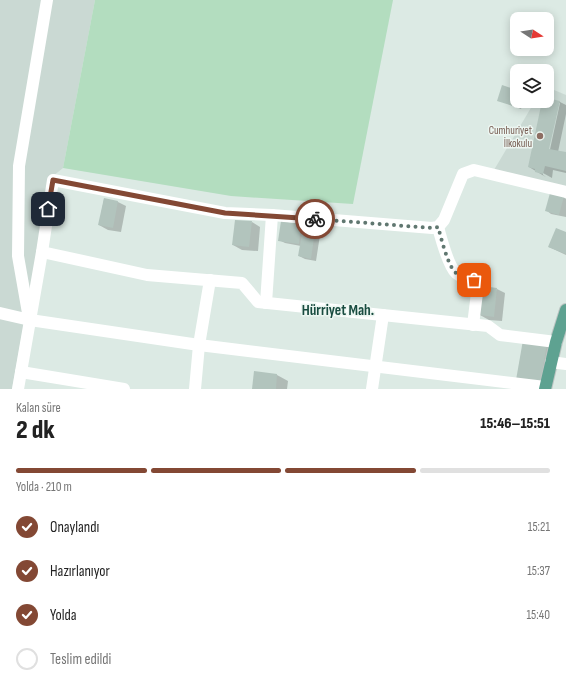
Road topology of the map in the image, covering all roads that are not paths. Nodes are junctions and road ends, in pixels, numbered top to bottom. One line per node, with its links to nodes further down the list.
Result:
1 (47, 0): 11 (street)
2 (566, 192): 4 (street)
3 (272, 215): 4 (street); 5 (street); 7 (street)
4 (438, 227): 12 (street)
5 (42, 252): 6 (street); 11 (street)
6 (210, 280): 7 (street); 14 (street)
7 (266, 303): 10 (street)
8 (566, 310): 13 (main road)
9 (0, 313): 11 (street)
10 (383, 315): 12 (street); 17 (street)
11 (30, 320): 14 (street); 18 (street)
12 (474, 324): 13 (street)
13 (556, 342): 15 (main road)
14 (199, 345): 17 (street); 22 (street)
15 (551, 362): 16 (street); 19 (main road)
16 (566, 364)
17 (376, 367): 19 (street); 23 (street)
18 (21, 372): 20 (street); 21 (street)
19 (545, 388)
20 (18, 389)
21 (124, 389)
22 (195, 389)
23 (372, 389)

